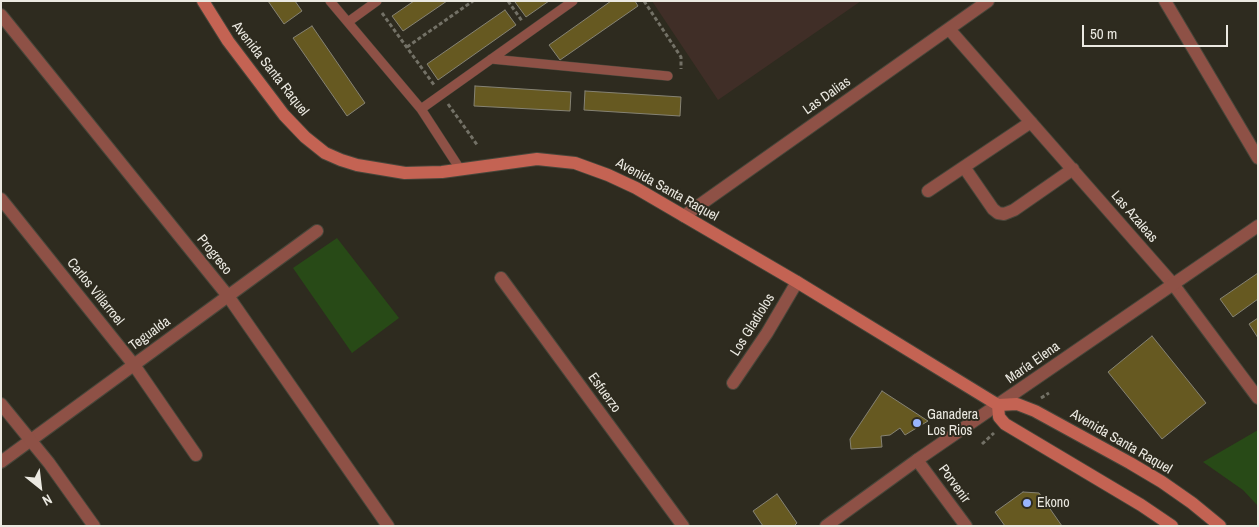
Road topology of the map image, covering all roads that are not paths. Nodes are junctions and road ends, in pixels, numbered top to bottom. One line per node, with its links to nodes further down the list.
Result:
1 (203, 1): 17 (main road, Avenida Santa Raquel)
2 (330, 1): 8 (lane)
3 (573, 1): 10 (lane)
4 (988, 1): 9 (street, Las Dalias)
5 (1165, 1): 14 (street)
6 (376, 2): 8 (lane)
7 (1, 15): 26 (street, Progreso)
8 (348, 22): 12 (lane)
9 (949, 29): 13 (street, Las Azaleas); 20 (street, Las Dalias)
10 (492, 59): 11 (lane); 12 (lane)
11 (668, 76)
12 (421, 109): 17 (lane)
13 (1031, 122): 15 (street); 16 (street, Las Azaleas)
14 (1258, 158)
15 (964, 167): 16 (street); 18 (street)
16 (1073, 169): 25 (street, Las Azaleas)
17 (460, 170): 20 (main road, Avenida Santa Raquel)
18 (928, 191)
19 (1, 199): 27 (street, Carlos Villarroel)
20 (684, 216): 24 (main road, Avenida Santa Raquel)
21 (1258, 226): 25 (street, María Elena)
22 (317, 231): 26 (street, Tegualda)
23 (502, 278): 38 (street, Esfuerzo)
24 (797, 282): 28 (street, Los Gladiolos); 31 (main road, Avenida Santa Raquel)
25 (1173, 284): 29 (street, Las Azaleas); 31 (street, María Elena)
26 (228, 296): 27 (street, Tegualda); 37 (street, Progreso)
27 (134, 365): 32 (street, Tegualda); 33 (street, Carlos Villarroel)
28 (733, 383)
29 (1258, 398)
30 (1, 404): 32 (street)
31 (998, 405): 34 (street, María Elena); 41 (main road); 42 (main road, Avenida Santa Raquel)
32 (31, 440): 35 (street, Tegualda); 36 (street)
33 (196, 454)
34 (917, 460): 39 (street, María Elena); 40 (street, Porvenir)
35 (1, 462)
36 (94, 526)
37 (388, 526)
38 (683, 526)
39 (826, 526)
40 (966, 526)
41 (1172, 526)
42 (1220, 526)

